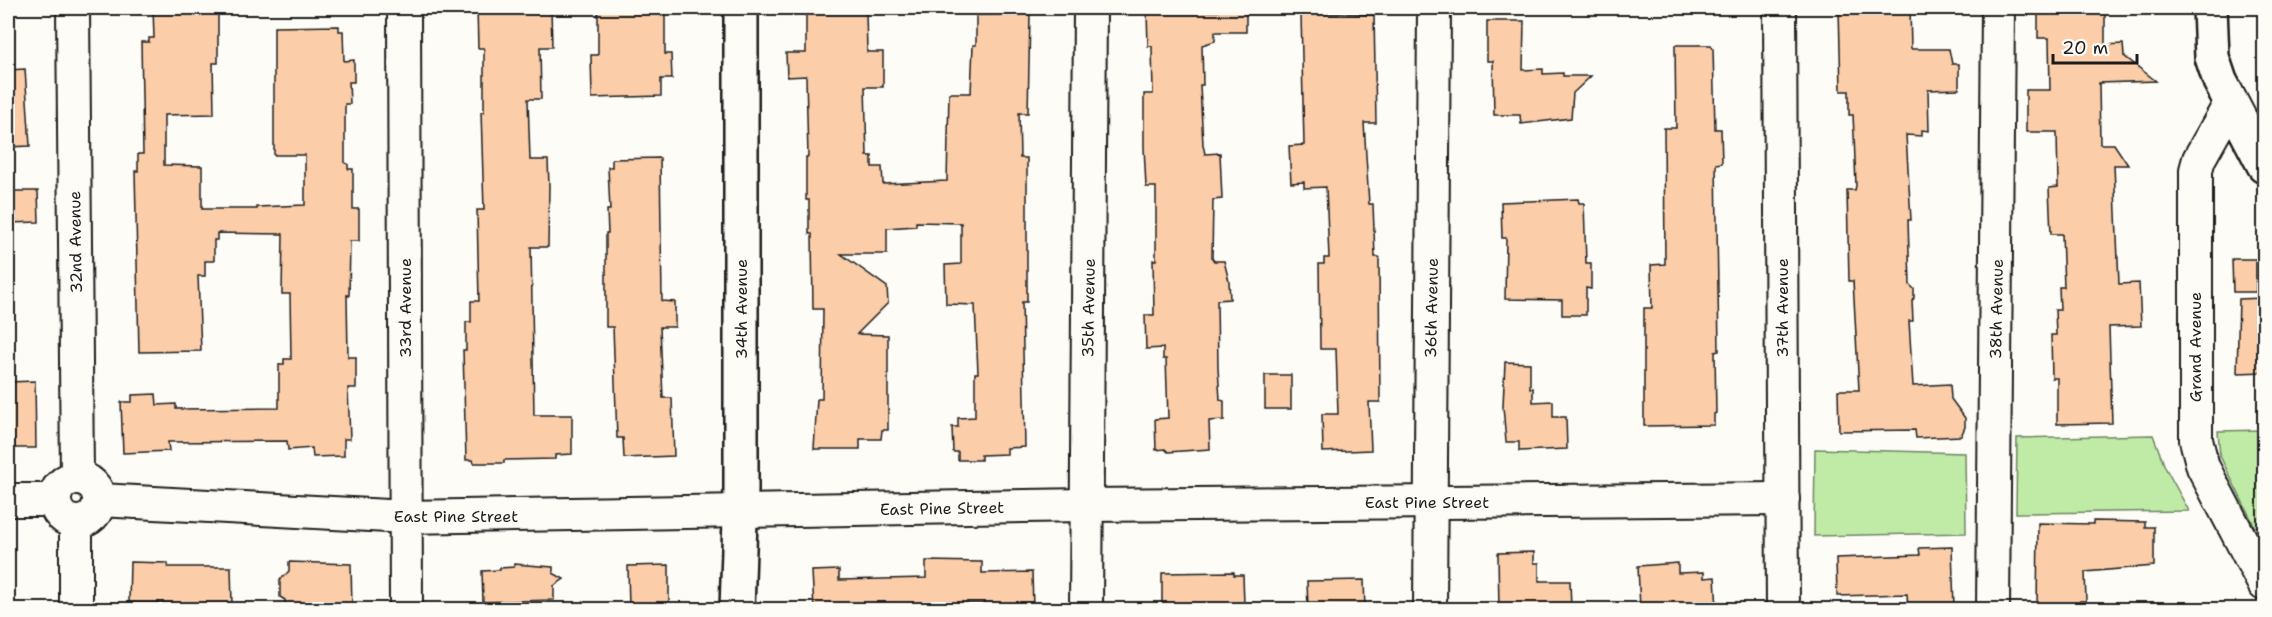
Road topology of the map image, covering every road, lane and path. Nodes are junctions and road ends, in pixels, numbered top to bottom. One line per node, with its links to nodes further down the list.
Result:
1 (73, 8): 11 (street, 32nd Avenue)
2 (404, 8): 19 (street, 33rd Avenue)
3 (741, 8): 18 (street, 34th Avenue)
4 (1090, 8): 16 (street, 35th Avenue)
5 (1434, 8): 15 (street, 36th Avenue)
6 (1780, 8): 12 (street, 37th Avenue)
7 (1998, 8): 27 (street, 38th Avenue)
8 (2210, 8): 9 (street)
9 (2231, 102): 10 (street); 20 (street, Grand Avenue)
10 (2265, 165)
11 (77, 477): 14 (street); 17 (street)
12 (1783, 499): 15 (street, East Pine Street); 26 (street, 37th Avenue)
13 (8, 500): 17 (street)
14 (100, 500): 17 (street); 19 (street, East Pine Street)
15 (1429, 503): 16 (street, East Pine Street); 25 (street, 36th Avenue)
16 (1086, 505): 18 (street, East Pine Street); 24 (street, 35th Avenue)
17 (66, 511): 21 (street)
18 (740, 512): 19 (street, East Pine Street); 23 (street, 34th Avenue)
19 (406, 517): 22 (street, 33rd Avenue)
20 (2265, 584)
21 (76, 609)
22 (406, 609)
23 (737, 609)
24 (1086, 609)
25 (1430, 609)
26 (1783, 609)
27 (1993, 609)

